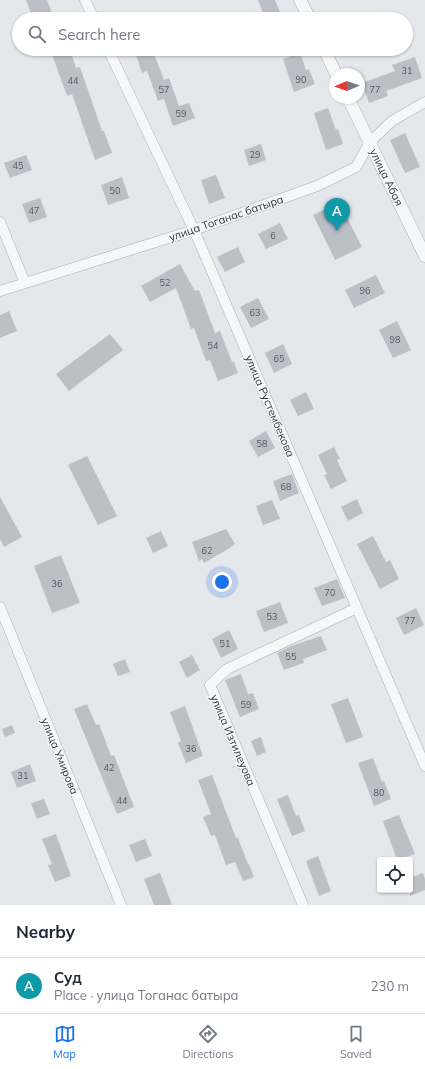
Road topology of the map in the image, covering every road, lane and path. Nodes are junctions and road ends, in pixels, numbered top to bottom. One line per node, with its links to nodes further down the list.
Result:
1 (85, 0): 3 (street)
2 (300, 0): 4 (street)
3 (91, 12)
4 (306, 12)
5 (111, 56): 12 (street, улица Рустембекова)
6 (327, 56): 7 (street)
7 (333, 68)
8 (425, 102): 10 (street, улица Тоганас батыра)
9 (351, 104): 10 (street, улица Абая)
10 (370, 142): 12 (street, улица Тоганас батыра); 13 (street, улица Абая)
11 (0, 222): 14 (street)
12 (194, 230): 14 (street, улица Тоганас батыра); 17 (street, улица Рустембекова)
13 (425, 256)
14 (24, 283): 15 (street, улица Тоганас батыра)
15 (0, 291)
16 (0, 607): 19 (street, улица Умирова)
17 (357, 608): 18 (street, улица Рустембекова); 20 (street, улица Изтилеуова)
18 (425, 766)
19 (121, 905)
20 (303, 905)

